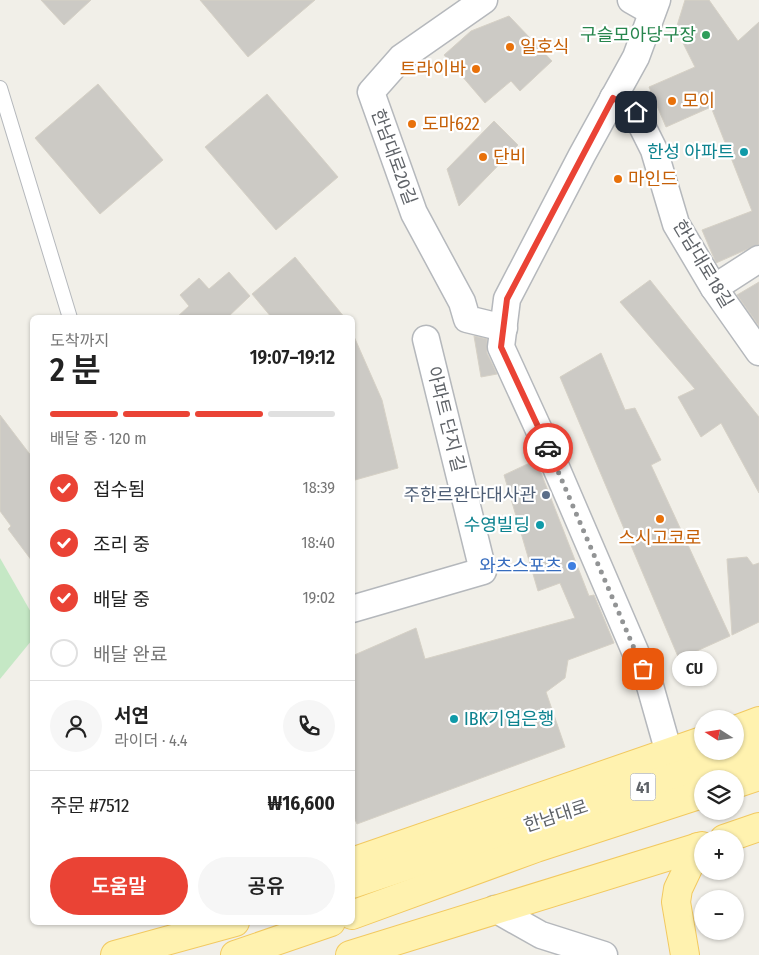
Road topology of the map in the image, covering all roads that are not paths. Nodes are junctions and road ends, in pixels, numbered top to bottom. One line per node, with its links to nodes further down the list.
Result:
1 (484, 0): 8 (street, 한남대로20길)
2 (647, 4): 4 (street)
3 (0, 88): 7 (lane)
4 (613, 98): 6 (street, 한남대로18길); 8 (street)
5 (759, 259): 6 (street)
6 (714, 288): 10 (street, 한남대로18길)
7 (69, 315)
8 (504, 328): 16 (street)
9 (426, 339): 11 (street, 아파트 단지 길)
10 (759, 352)
11 (355, 608)
12 (759, 721): 13 (main road)
13 (744, 727)
14 (694, 744): 16 (main road)
15 (759, 749): 25 (main road, 한남대로 / 41)
16 (669, 753): 24 (main road)
17 (759, 776): 18 (main road)
18 (744, 781)
19 (694, 797): 27 (main road, 한남대로 / 41)
20 (759, 827): 21 (main road)
21 (744, 832)
22 (694, 849): 26 (main road)
23 (694, 858): 36 (main road)
24 (355, 861)
25 (355, 883)
26 (495, 909): 34 (main road); 35 (street)
27 (355, 914)
28 (180, 925): 31 (main road)
29 (224, 925): 32 (main road)
30 (322, 925): 33 (main road)
31 (110, 955)
32 (115, 955)
33 (236, 955)
34 (350, 955)
35 (604, 955)
36 (685, 955)

